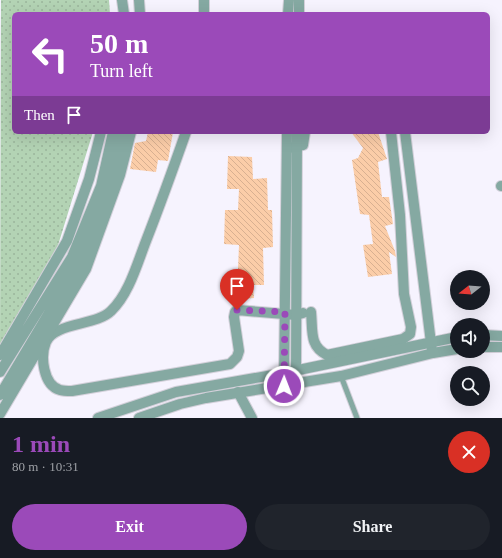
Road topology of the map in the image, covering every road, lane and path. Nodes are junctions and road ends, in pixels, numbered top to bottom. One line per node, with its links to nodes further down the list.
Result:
1 (122, 0): 6 (street)
2 (139, 0): 7 (street)
3 (204, 0): 8 (street)
4 (289, 0): 9 (street)
5 (299, 0): 10 (street)
6 (124, 12)
7 (140, 12)
8 (204, 12)
9 (288, 12)
10 (299, 12)
11 (101, 134): 32 (street)
12 (113, 134): 34 (street)
13 (122, 134): 40 (street)
14 (130, 134): 41 (street)
15 (185, 134): 22 (street)
16 (288, 134): 21 (street)
17 (296, 134): 21 (street)
18 (305, 134): 21 (street)
19 (392, 134): 23 (street)
20 (405, 134): 27 (street)
21 (292, 148): 22 (street); 23 (street)
22 (285, 312): 23 (street); 35 (street)
23 (303, 313): 33 (street)
24 (490, 335): 25 (street)
25 (502, 336)
26 (450, 338): 27 (street)
27 (431, 342): 31 (street); 33 (street)
28 (490, 347): 29 (street)
29 (502, 347)
30 (450, 350): 31 (street)
31 (433, 353): 36 (street)
32 (0, 355)
33 (296, 370): 35 (street); 37 (street)
34 (0, 372)
35 (284, 373): 38 (street); 42 (street)
36 (341, 376): 37 (street); 45 (lane)
37 (296, 384): 38 (street)
38 (284, 386): 39 (street)
39 (238, 392): 43 (street); 44 (street)
40 (0, 395)
41 (0, 414)
42 (98, 418)
43 (139, 418)
44 (252, 418)
45 (357, 418)

